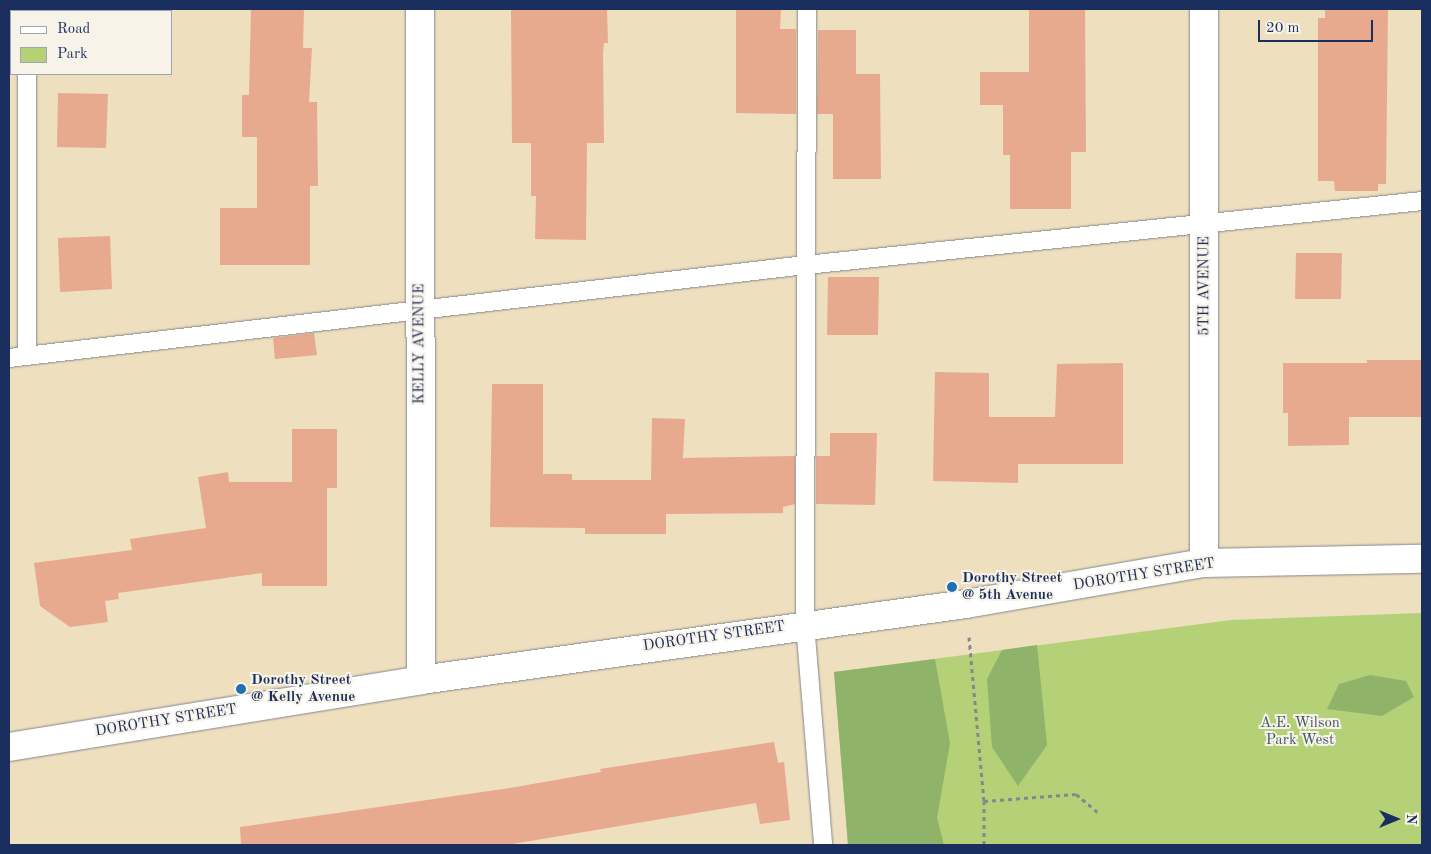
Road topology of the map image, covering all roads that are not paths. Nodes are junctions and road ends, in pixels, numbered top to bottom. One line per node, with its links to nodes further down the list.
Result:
1 (420, 9): 8 (street, KELLY AVENUE)
2 (807, 9): 7 (lane)
3 (1204, 9): 6 (street, 5TH AVENUE)
4 (28, 75): 9 (lane)
5 (1422, 201): 6 (lane)
6 (1205, 226): 7 (lane); 12 (street, 5TH AVENUE)
7 (806, 265): 8 (lane); 13 (lane)
8 (420, 310): 9 (lane); 14 (street, KELLY AVENUE)
9 (28, 354): 10 (lane)
10 (9, 358)
11 (1422, 559): 12 (street, DOROTHY STREET)
12 (1204, 563): 13 (street, DOROTHY STREET)
13 (805, 624): 14 (street, DOROTHY STREET); 16 (lane)
14 (421, 680): 15 (street, DOROTHY STREET)
15 (9, 747)
16 (823, 845)

